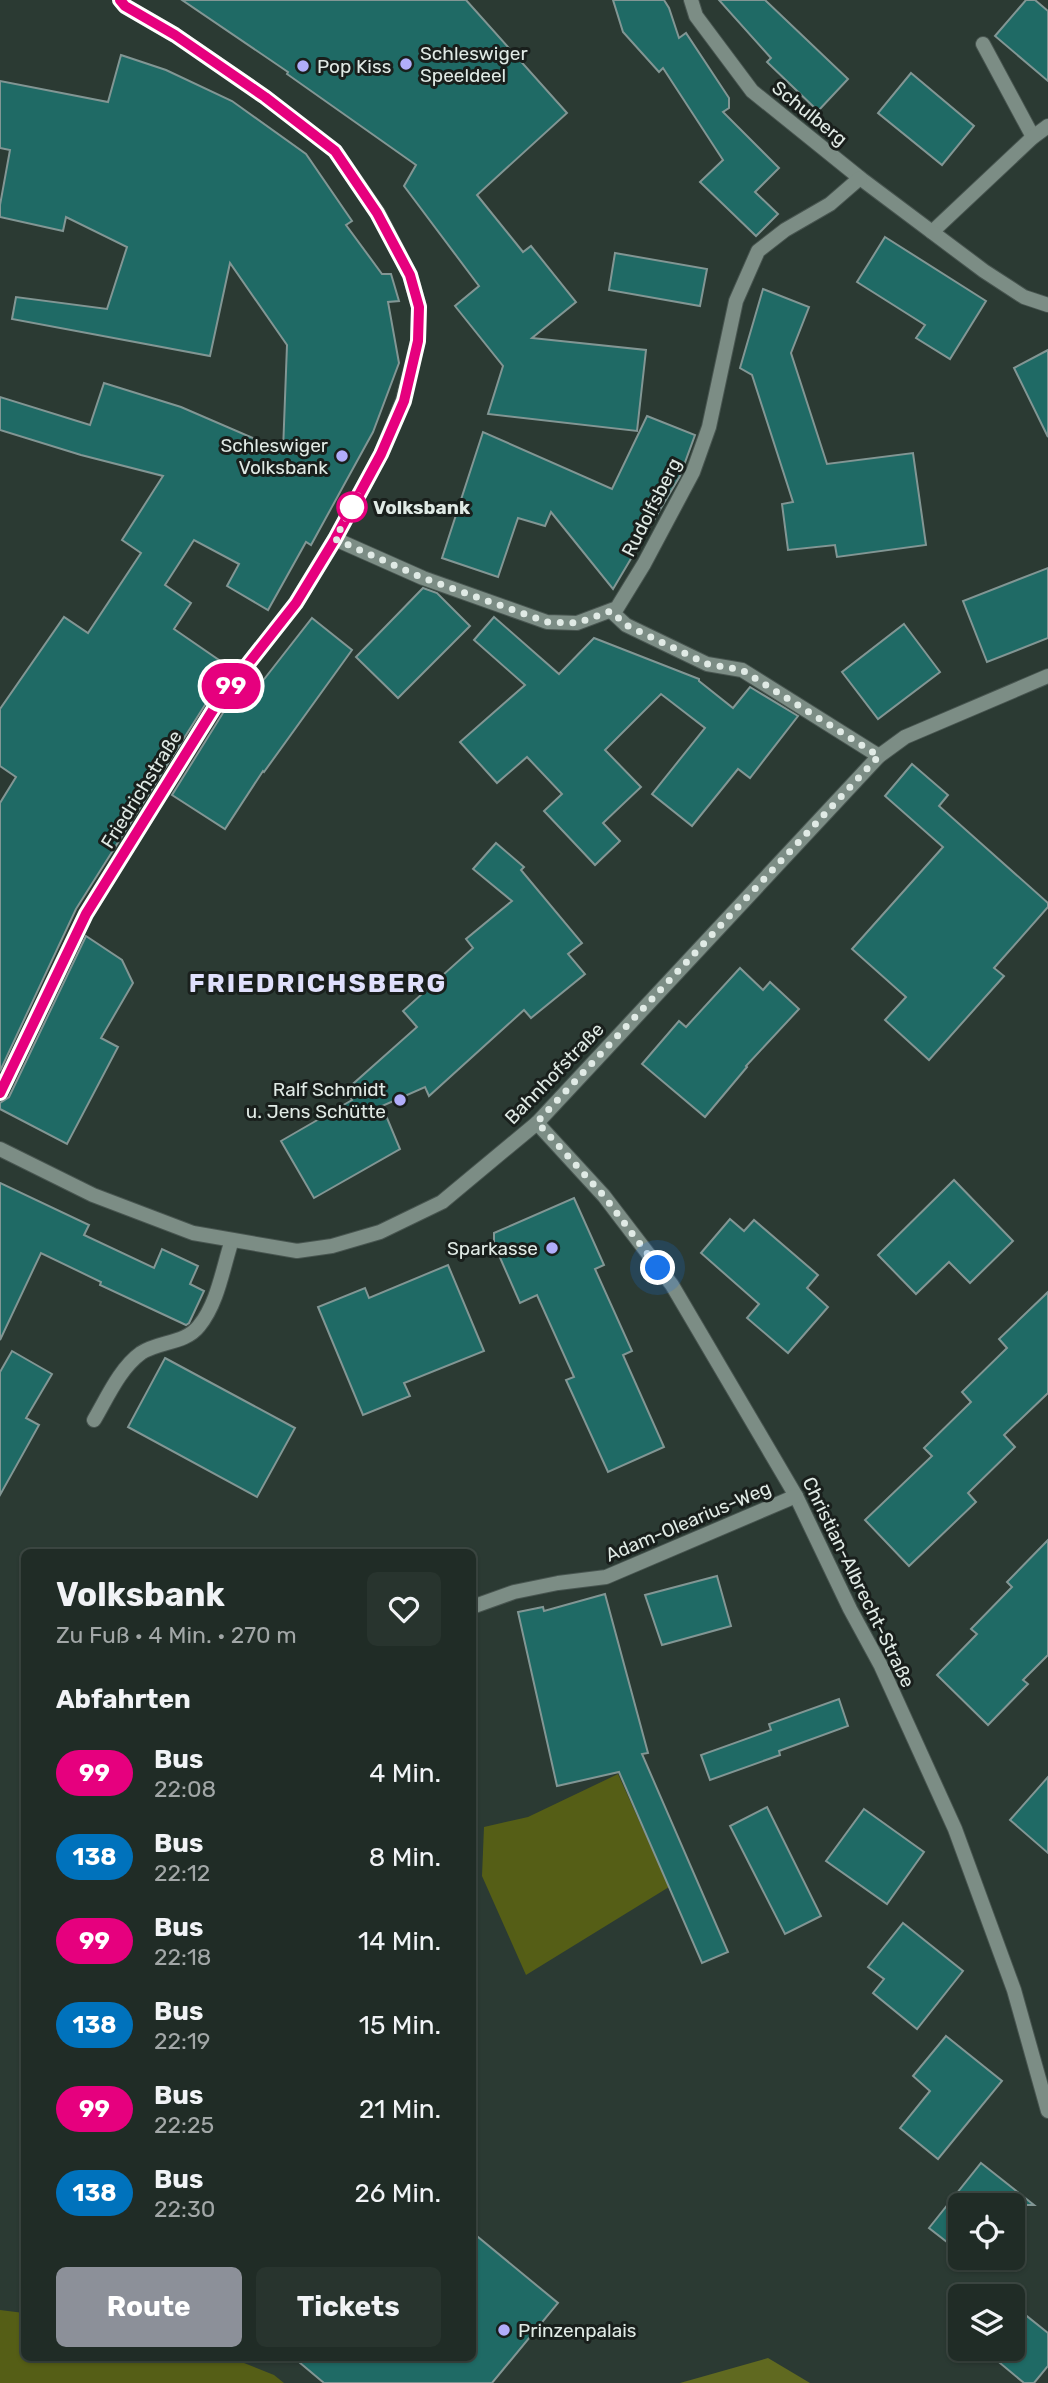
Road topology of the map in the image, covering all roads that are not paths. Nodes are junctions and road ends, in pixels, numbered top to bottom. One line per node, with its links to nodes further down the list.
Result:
1 (120, 0): 9 (street, Friedrichstraße)
2 (691, 0): 6 (street, Schulberg)
3 (983, 44): 5 (street)
4 (1048, 126): 5 (street)
5 (1033, 137): 7 (street)
6 (860, 178): 7 (street, Schulberg); 10 (street, Rudolfsberg)
7 (932, 232): 8 (street, Schulberg)
8 (1048, 305)
9 (335, 539): 10 (street); 13 (street, Friedrichstraße)
10 (611, 611): 12 (street)
11 (1048, 676): 12 (street, Bahnhofstraße)
12 (879, 756): 14 (street, Bahnhofstraße)
13 (0, 1093)
14 (537, 1122): 16 (street, Bahnhofstraße); 18 (street, Christian-Albrecht-Straße)
15 (0, 1149): 16 (street, Bahnhofstraße)
16 (232, 1240): 17 (street)
17 (94, 1420)
18 (796, 1496): 19 (street, Adam-Olearius-Weg); 20 (street, Christian-Albrecht-Straße)
19 (476, 1606)
20 (1048, 2111)

